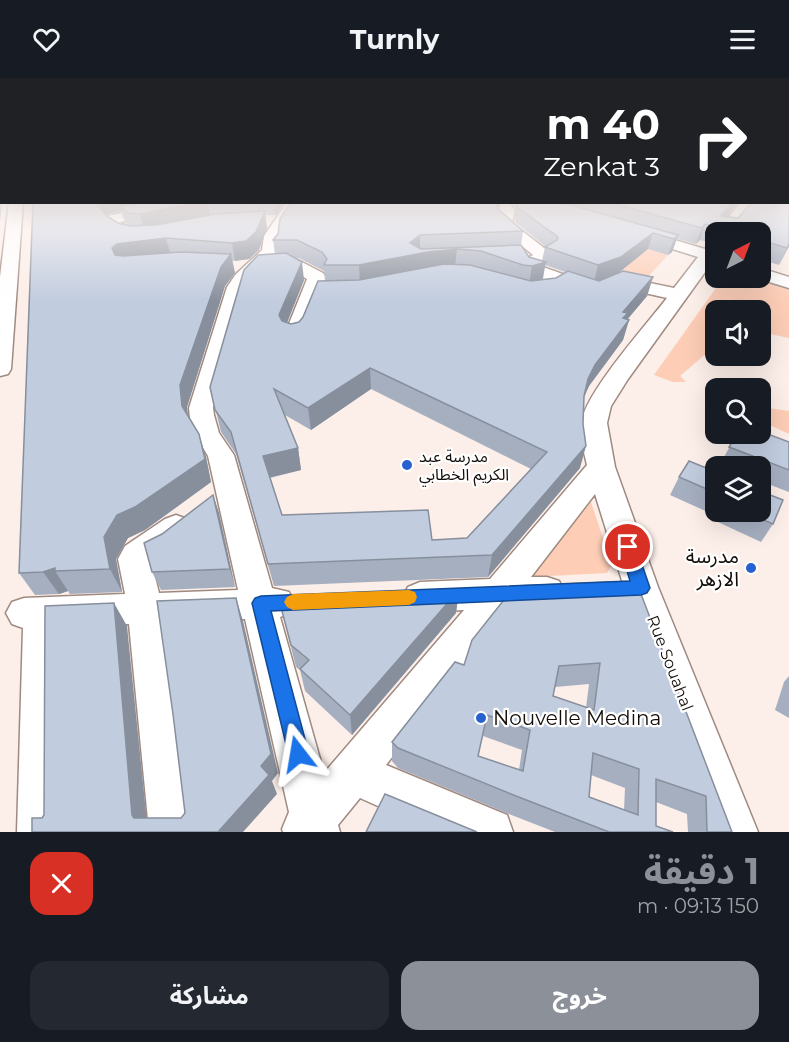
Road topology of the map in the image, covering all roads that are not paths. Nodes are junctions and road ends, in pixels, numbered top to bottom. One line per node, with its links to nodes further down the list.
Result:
1 (13, 231): 20 (street)
2 (122, 231): 6 (street)
3 (273, 231): 11 (street)
4 (512, 231): 10 (street)
5 (631, 231): 7 (street)
6 (158, 234)
7 (705, 245)
8 (518, 256): 10 (street)
9 (705, 261): 18 (street, Rue Souahal)
10 (540, 262): 13 (street)
11 (247, 266): 15 (street); 22 (street)
12 (771, 277): 14 (street)
13 (562, 280): 17 (street); 18 (street)
14 (789, 283)
15 (313, 292): 16 (street); 19 (street)
16 (336, 292)
17 (545, 292)
18 (679, 295): 21 (street, Rue Souahal)
19 (294, 336)
20 (0, 369)
21 (601, 467): 23 (street, Rue Souahal); 24 (street)
22 (230, 486): 27 (street); 28 (street)
23 (608, 589): 24 (street); 34 (street, Rue Souahal)
24 (497, 593): 25 (street); 29 (street)
25 (391, 598)
26 (308, 601): 27 (street)
27 (261, 603): 28 (street); 30 (street)
28 (145, 608): 31 (street); 32 (street)
29 (353, 773): 30 (street); 33 (street)
30 (311, 827)
31 (172, 830)
32 (40, 832)
33 (490, 832)
34 (735, 832)

